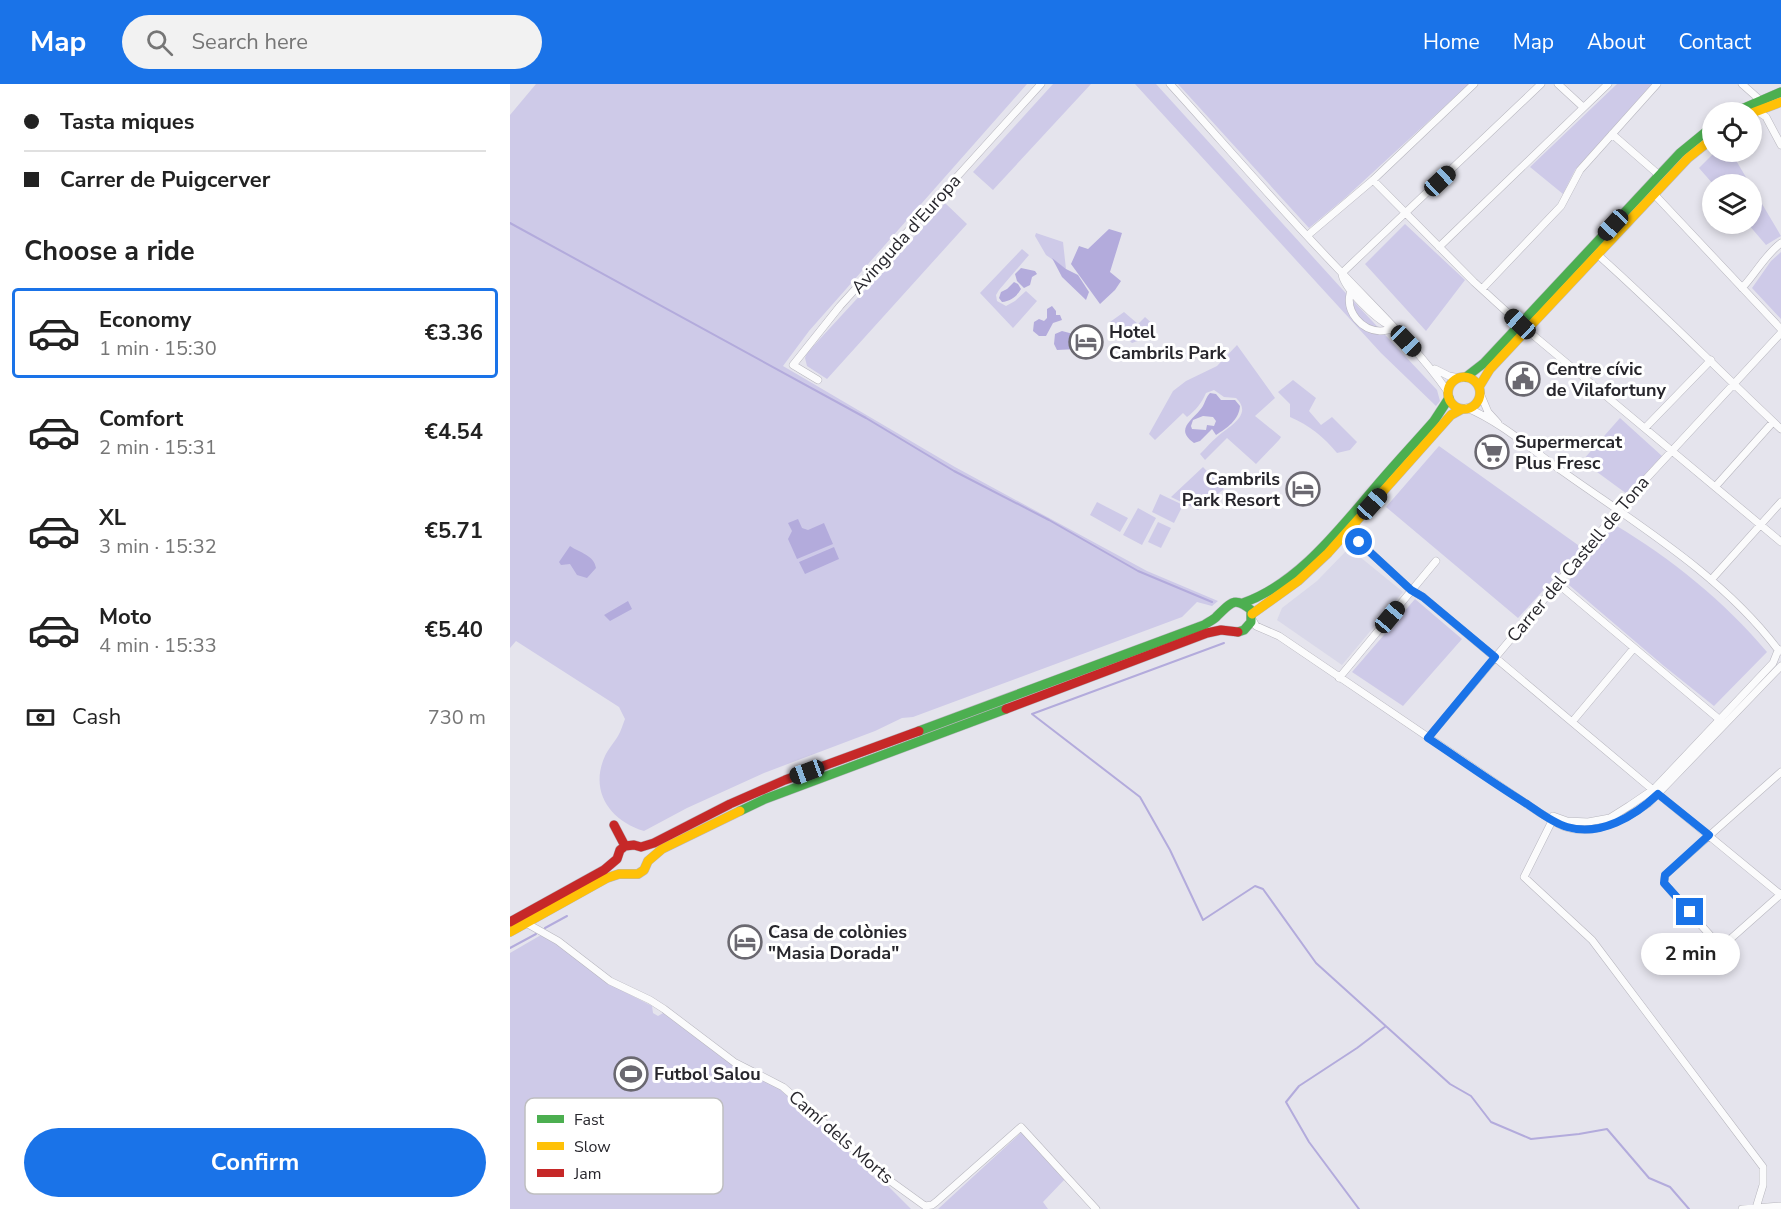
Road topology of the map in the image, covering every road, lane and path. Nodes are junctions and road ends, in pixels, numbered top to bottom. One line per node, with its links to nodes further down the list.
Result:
1 (1041, 84): 39 (street, Avinguda d'Europa)
2 (1170, 84): 24 (street)
3 (1474, 84): 21 (street)
4 (1541, 84): 23 (street)
5 (1558, 84): 13 (street)
6 (1608, 84): 13 (street)
7 (1657, 84): 16 (street)
8 (1742, 84): 10 (street)
9 (1781, 92): 10 (street)
10 (1760, 100): 11 (street)
11 (1756, 102)
12 (1781, 102): 14 (street)
13 (1583, 107): 26 (street)
14 (1762, 109)
15 (1762, 115): 18 (street)
16 (1612, 134): 20 (street); 30 (street)
17 (1702, 135): 20 (street)
18 (1781, 145)
19 (1702, 147): 22 (street)
20 (1659, 175): 33 (street)
21 (1373, 180): 23 (street); 24 (street)
22 (1654, 194): 27 (street); 29 (street)
23 (1406, 213): 26 (street); 28 (street)
24 (1308, 235): 28 (street)
25 (1781, 243): 29 (street)
26 (1439, 246): 30 (street)
27 (1598, 255): 33 (street); 36 (street)
28 (1342, 273): 31 (street); 32 (street)
29 (1742, 288): 35 (street)
30 (1482, 289): 33 (street)
31 (1353, 292): 32 (street); 34 (street); 34 (street)
32 (1381, 312): 34 (street)
33 (1523, 327): 38 (street); 41 (street); 45 (street)
34 (1395, 329): 37 (street)
35 (1781, 331): 40 (street, Carrer del Castell de Tona)
36 (1711, 360): 40 (street); 45 (street)
37 (1428, 364): 38 (street); 42 (street)
38 (1463, 377): 41 (street); 42 (street)
39 (818, 380)
40 (1733, 385): 44 (street); 48 (street, Carrer del Castell de Tona)
41 (1479, 390): 43 (street); 47 (street)
42 (1449, 395): 43 (street); 59 (street)
43 (1464, 408): 47 (street); 61 (street)
44 (1773, 422): 46 (street); 49 (street)
45 (1645, 428): 48 (street)
46 (1781, 429)
47 (1506, 431): 51 (street)
48 (1672, 451): 49 (street); 51 (street, Carrer del Castell de Tona)
49 (1715, 487): 52 (street)
50 (1781, 502): 52 (street)
51 (1618, 511): 56 (street); 57 (street, Carrer del Castell de Tona)
52 (1760, 525): 54 (street); 56 (street)
53 (1359, 542): 58 (street)
54 (1781, 542)
55 (1436, 561): 58 (street)
56 (1711, 580): 66 (street)
57 (1557, 583): 65 (street); 67 (street, Carrer del Castell de Tona)
58 (1411, 590): 67 (street); 69 (street)
59 (1243, 603): 60 (street); 61 (street)
60 (1221, 614): 62 (street); 79 (street)
61 (1252, 616): 63 (street); 64 (street)
62 (1228, 629): 64 (street); 81 (street)
63 (1264, 630): 64 (street); 69 (street)
64 (1241, 631)
65 (1634, 648): 70 (street); 71 (street)
66 (1779, 653): 68 (street); 70 (street)
67 (1495, 657): 71 (street); 72 (street, Carrer del Castell de Tona)
68 (1781, 665): 74 (street)
69 (1339, 678): 72 (street)
70 (1720, 720): 74 (street)
71 (1572, 722): 74 (street)
72 (1428, 738): 75 (street)
73 (1781, 772): 77 (street)
74 (1655, 792): 75 (street); 77 (street)
75 (1554, 818): 88 (street)
76 (614, 825): 78 (street)
77 (1709, 835): 83 (street); 83 (street)
78 (625, 846): 79 (street); 80 (street)
79 (640, 847): 81 (street)
80 (617, 859): 82 (street); 84 (street)
81 (648, 861): 82 (street)
82 (625, 874): 85 (street)
83 (1781, 894)
84 (510, 922)
85 (526, 923): 86 (street); 89 (street, Camí dels Morts)
86 (510, 932)
87 (1781, 1206): 88 (street)
88 (1756, 1208): 90 (street)
89 (1096, 1209)
90 (1742, 1209)

